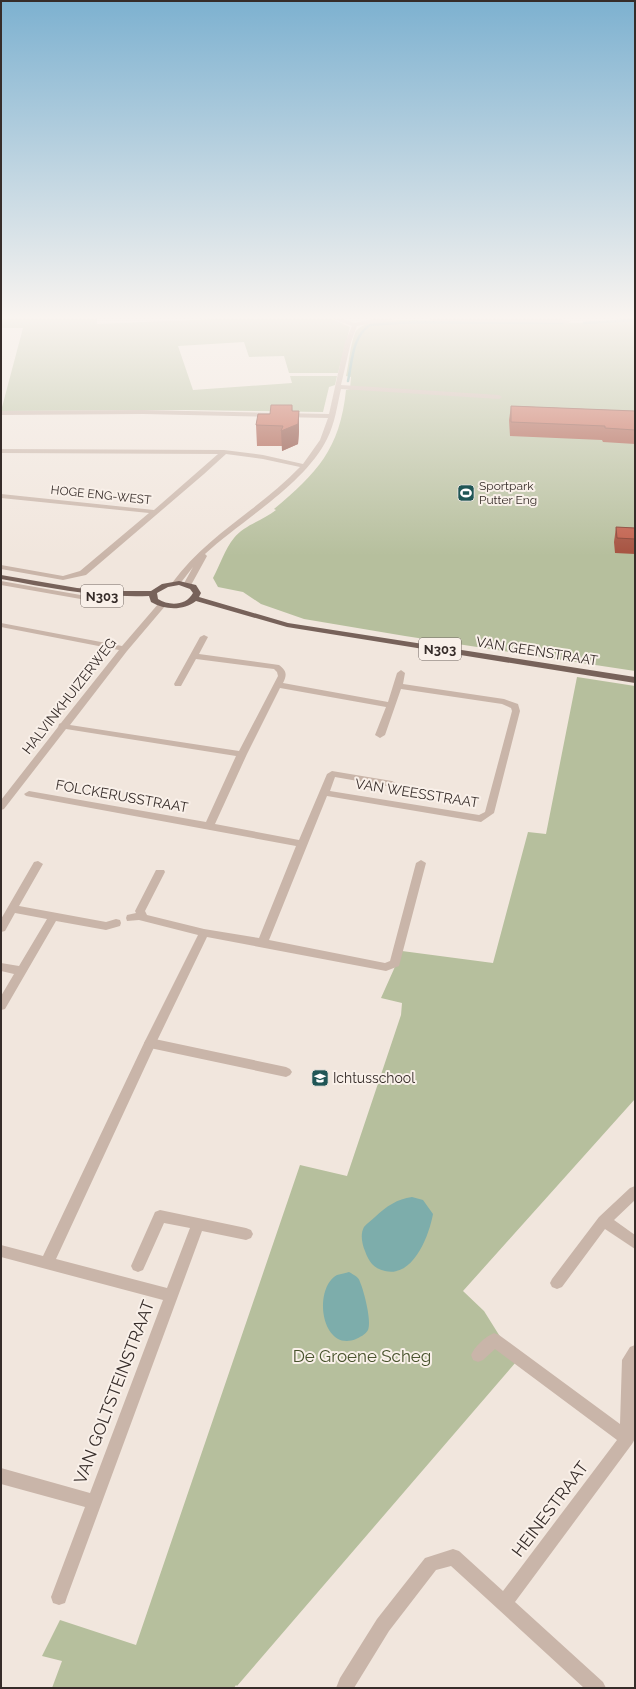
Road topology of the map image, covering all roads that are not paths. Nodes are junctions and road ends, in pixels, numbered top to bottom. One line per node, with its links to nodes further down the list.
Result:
1 (336, 398): 3 (street)
2 (1, 413): 3 (street)
3 (332, 416): 6 (street)
4 (1, 451): 5 (street)
5 (224, 452): 6 (street); 8 (street, HOGE ENG-WEST)
6 (305, 466): 9 (street)
7 (1, 496): 8 (street, HOGE ENG-WEST)
8 (156, 512): 10 (street)
9 (208, 547): 13 (street); 14 (street)
10 (1, 567)
11 (1, 577): 15 (main road, N303)
12 (1, 583): 16 (street)
13 (176, 583): 14 (main road, N303); 15 (main road, N303)
14 (187, 584): 17 (main road)
15 (154, 596): 18 (main road)
16 (92, 599)
17 (192, 600): 18 (main road, N303); 24 (main road, VAN GEENSTRAAT / N303)
18 (162, 605): 21 (street, HALVINKHUIZERWEG)
19 (1, 625): 21 (street)
20 (204, 637): 22 (street)
21 (124, 649): 29 (street, HALVINKHUIZERWEG)
22 (194, 656): 25 (street); 26 (street)
23 (401, 673): 27 (street)
24 (635, 680)
25 (178, 684)
26 (278, 685): 28 (street); 31 (street)
27 (398, 686): 28 (street); 33 (street, VAN WEESSTRAAT)
28 (390, 705): 30 (street)
29 (62, 726): 31 (street); 35 (street, HALVINKHUIZERWEG)
30 (380, 735)
31 (242, 754): 36 (street)
32 (392, 784): 33 (street, VAN WEESSTRAAT)
33 (326, 793): 37 (street, VAN WEESSTRAAT)
34 (30, 794): 36 (street, FOLCKERUSSTRAAT)
35 (1, 807)
36 (209, 826): 37 (street, FOLCKERUSSTRAAT)
37 (302, 844): 48 (street, VAN WEESSTRAAT)
38 (38, 864): 41 (street)
39 (422, 864): 48 (street)
40 (160, 872): 42 (street)
41 (13, 909): 43 (street); 46 (street)
42 (142, 916): 44 (street); 47 (street)
43 (53, 917): 45 (street); 50 (street)
44 (131, 918)
45 (116, 923)
46 (1, 928)
47 (204, 933): 48 (street); 52 (street)
48 (262, 943)
49 (1, 967): 50 (street)
50 (21, 972): 51 (street)
51 (1, 1006)
52 (150, 1043): 53 (street); 60 (street)
53 (286, 1072)
54 (635, 1192): 55 (street)
55 (604, 1221): 58 (street); 62 (street)
56 (198, 1225): 57 (street); 61 (street); 63 (street, VAN GOLTSTEINSTRAAT)
57 (246, 1234)
58 (635, 1243)
59 (1, 1251): 60 (street, VAN GOLTSTEINSTRAAT)
60 (46, 1263): 63 (street, VAN GOLTSTEINSTRAAT)
61 (138, 1266)
62 (557, 1283)
63 (172, 1296): 68 (street, VAN GOLTSTEINSTRAAT)
64 (635, 1352): 66 (street)
65 (478, 1354): 66 (street)
66 (627, 1439): 70 (street, HEINESTRAAT)
67 (1, 1476): 68 (street, VAN GOLTSTEINSTRAAT)
68 (93, 1502): 69 (street, VAN GOLTSTEINSTRAAT)
69 (59, 1596)
70 (504, 1603): 71 (street); 72 (street)
71 (345, 1688)
72 (597, 1688)

